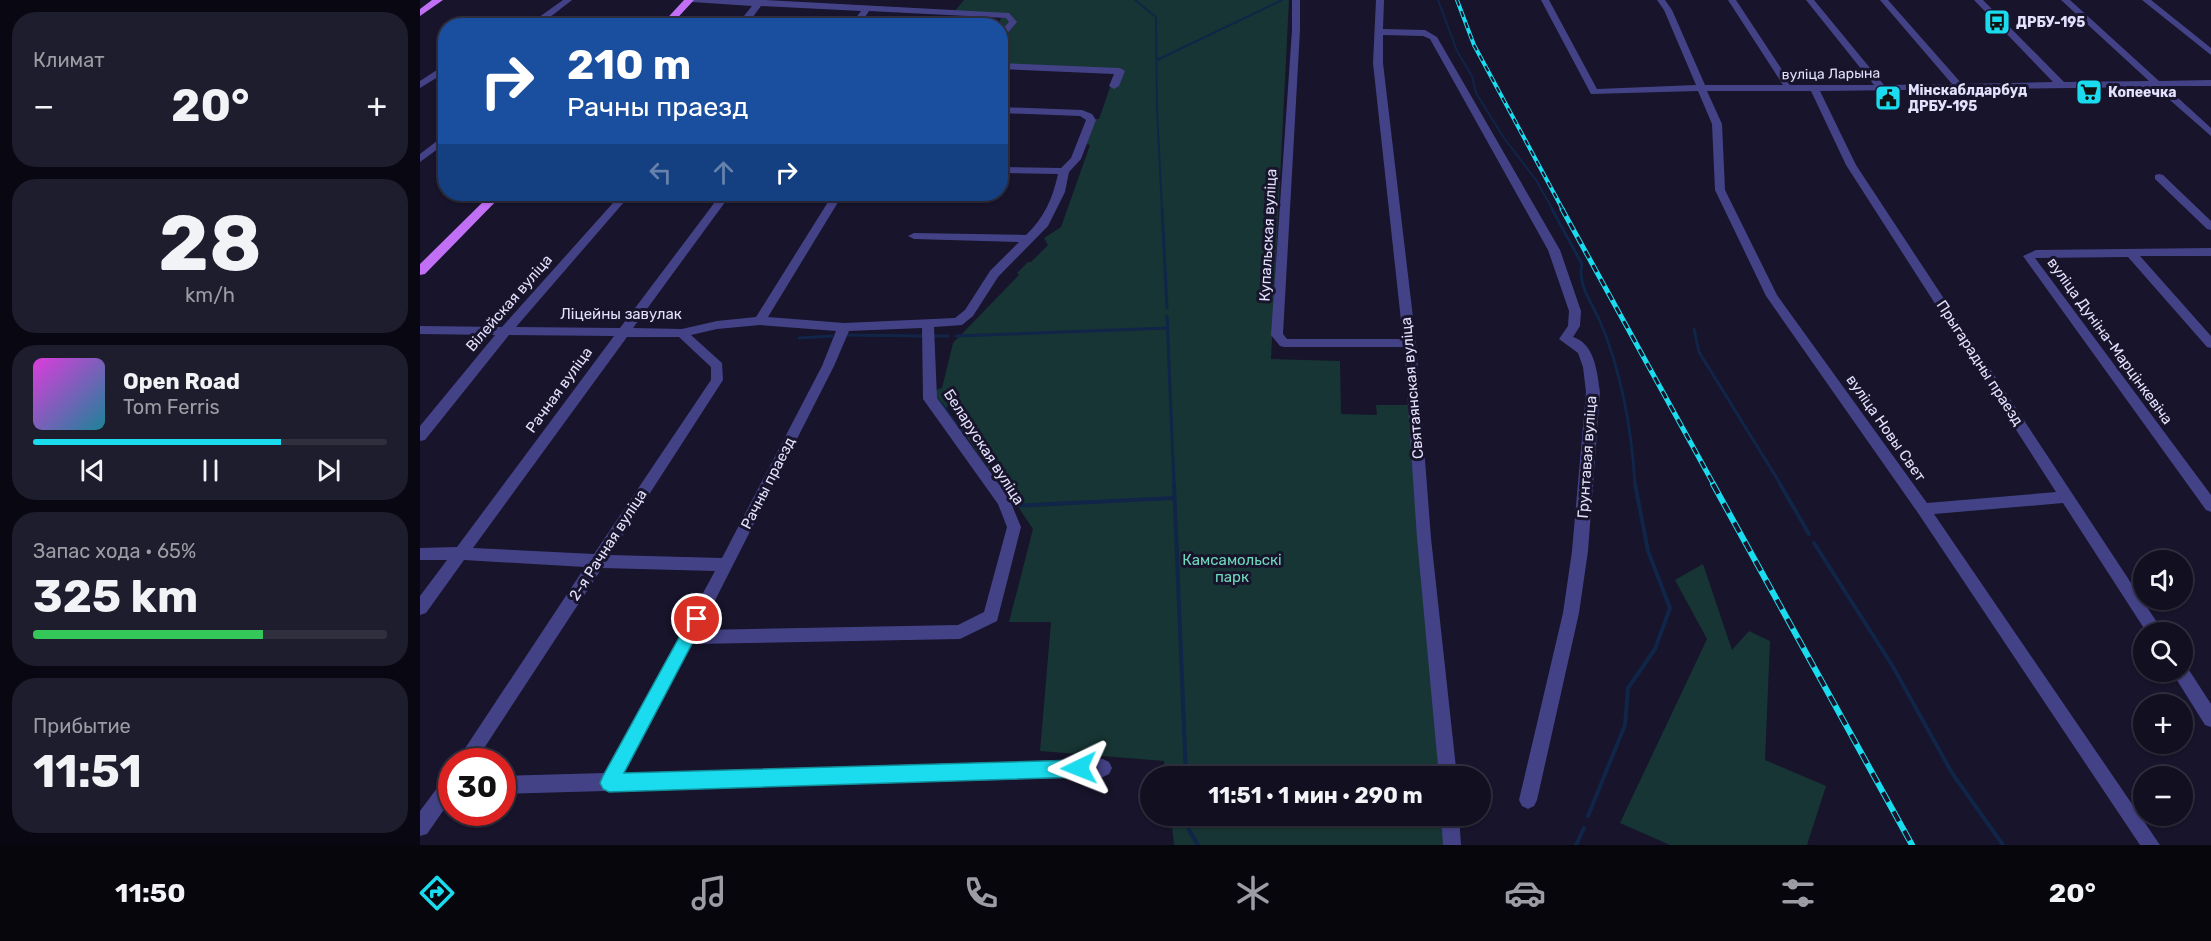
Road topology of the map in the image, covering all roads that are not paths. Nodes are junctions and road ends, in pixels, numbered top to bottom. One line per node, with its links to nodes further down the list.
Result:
1 (438, 0): 16 (main road)
2 (568, 0): 17 (street)
3 (690, 0): 14 (street); 18 (main road)
4 (1296, 0): 62 (street, Купальская вуліца)
5 (1380, 0): 22 (street, Святаянская вуліца)
6 (1545, 0): 33 (street, вуліца Ларына)
7 (1661, 0): 33 (street, вуліца Новы Свет)
8 (1732, 0): 34 (street)
9 (1810, 0): 32 (street)
10 (1884, 0): 31 (street)
11 (1978, 0): 28 (street)
12 (2065, 0): 26 (street)
13 (2146, 0): 23 (street)
14 (760, 2): 15 (street); 19 (street)
15 (867, 8): 20 (street); 21 (street)
16 (420, 13)
17 (544, 18)
18 (672, 18)
19 (747, 18)
20 (860, 18)
21 (1008, 29)
22 (1379, 32): 62 (street, Святаянская вуліца); 82 (street, Грунтавая вуліца)
23 (2211, 52)
24 (1008, 66): 30 (street)
25 (438, 73): 29 (street)
26 (2157, 83): 27 (street, вуліца Ларына); 28 (street, вуліца Ларына); 37 (street)
27 (2211, 83)
28 (2061, 84): 31 (street, вуліца Ларына)
29 (420, 85)
30 (1114, 86)
31 (1959, 86): 32 (street, вуліца Ларына)
32 (1881, 87): 35 (street, вуліца Ларына)
33 (1703, 88): 34 (street, вуліца Ларына); 67 (street, вуліца Новы Свет)
34 (1789, 88): 35 (street, вуліца Ларына)
35 (1814, 88): 65 (street, Прыгарадны праезд)
36 (1008, 110): 43 (street)
37 (2211, 133)
38 (420, 144): 39 (street)
39 (438, 146)
40 (438, 148): 41 (street)
41 (420, 159)
42 (1008, 170): 43 (street)
43 (1064, 171): 51 (street)
44 (2159, 177): 49 (street)
45 (490, 201): 54 (main road)
46 (620, 201): 59 (street, Вілейская вуліца)
47 (721, 201): 60 (street, Рачная вуліца)
48 (834, 201): 55 (street)
49 (2211, 227)
50 (914, 236): 51 (street)
51 (1028, 239): 56 (street)
52 (2211, 252): 53 (street, вуліца Дуніна-Марцінкевіча)
53 (2132, 253): 63 (street); 66 (street, вуліца Дуніна-Марцінкевіча)
54 (420, 271)
55 (760, 321): 57 (street, Ліцейны завулак); 61 (street, Ліцейны завулак)
56 (928, 324): 57 (street, Ліцейны завулак); 74 (street, Беларуская вуліца)
57 (844, 327): 71 (street, Рачны праезд)
58 (420, 330): 59 (street, Ліцейны завулак)
59 (506, 330): 60 (street, Ліцейны завулак); 64 (street, Вілейская вуліца)
60 (623, 332): 61 (street, Ліцейны завулак); 69 (street, Рачная вуліца)
61 (682, 333): 70 (street, 2-я Рачная вуліца)
62 (1410, 343): 78 (street, Святаянская вуліца)
63 (2211, 344)
64 (420, 436)
65 (2068, 497): 67 (street); 73 (street, Прыгарадны праезд)
66 (2211, 506)
67 (1923, 509): 87 (street, вуліца Новы Свет)
68 (420, 554): 69 (street)
69 (459, 554): 70 (street); 72 (street, Рачная вуліца)
70 (597, 561): 71 (street); 77 (street, 2-я Рачная вуліца)
71 (726, 565): 74 (street, Рачны праезд)
72 (420, 608)
73 (2149, 622)
74 (688, 637): 80 (street, Рачны праезд)
75 (2187, 682): 76 (street)
76 (2211, 719)
77 (474, 748)
78 (1447, 766)
79 (1102, 768): 80 (street)
80 (609, 783): 81 (street)
81 (516, 785)
82 (1528, 800)
83 (438, 802): 85 (street)
84 (1451, 826): 86 (street)
85 (420, 827)
86 (1452, 845)
87 (2151, 845)

